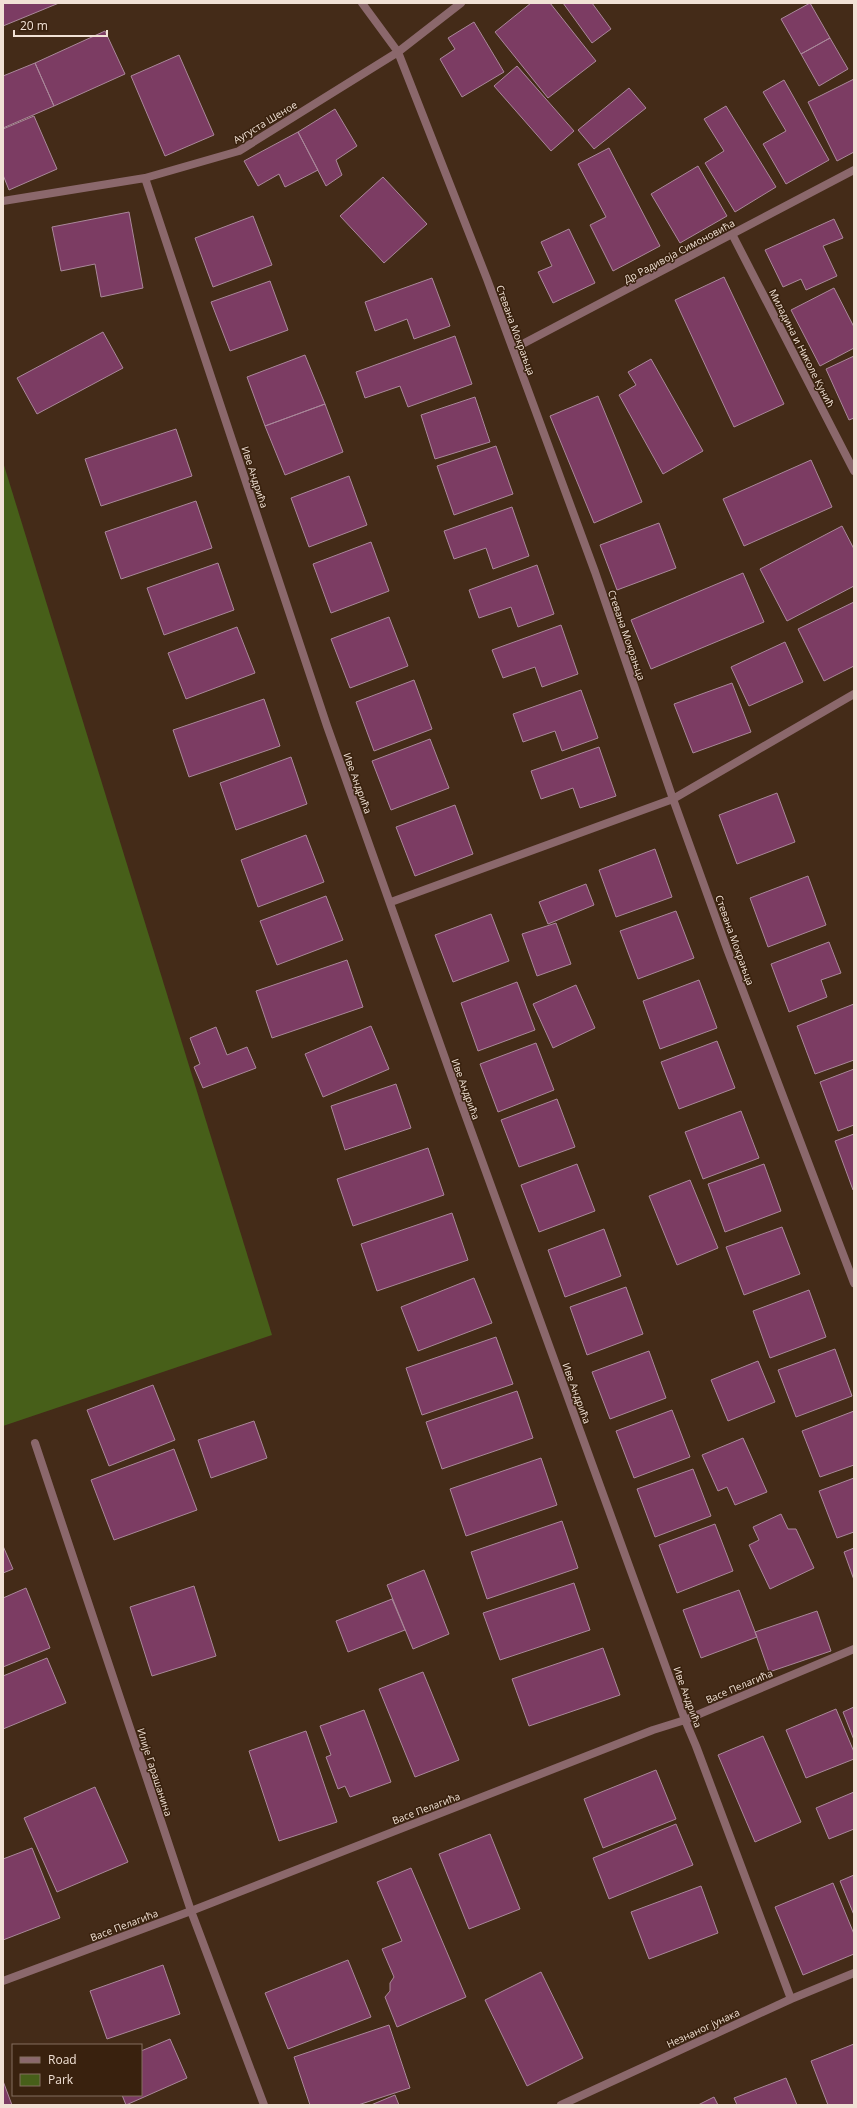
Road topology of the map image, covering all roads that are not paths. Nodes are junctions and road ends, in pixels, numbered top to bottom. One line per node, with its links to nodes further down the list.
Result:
1 (362, 3): 3 (street, Стевана Мокрањца)
2 (461, 3): 3 (street, Аугуста Шеное)
3 (398, 52): 5 (street, Аугуста Шеное); 8 (street, Стевана Мокрањца)
4 (854, 170): 7 (street, Др Радивоја Симоновића)
5 (145, 178): 6 (street, Аугуста Шеное); 12 (street, Иве Андрића)
6 (3, 201)
7 (732, 234): 8 (street, Др Радивоја Симоновића); 9 (street, Миладина и Николе Кунић)
8 (513, 349): 11 (street, Стевана Мокрањца)
9 (854, 471)
10 (854, 694): 11 (street)
11 (673, 799): 12 (street); 13 (street, Стевана Мокрањца)
12 (391, 902): 16 (street, Иве Андрића)
13 (854, 1283)
14 (35, 1443): 17 (street, Илије Гарашанина)
15 (854, 1649): 16 (street, Васе Пелагића)
16 (685, 1720): 17 (street, Васе Пелагића); 20 (street, Иве Андрића)
17 (191, 1911): 19 (street, Васе Пелагића); 21 (street, Илије Гарашанина)
18 (854, 1973): 20 (street, Незнаног јунака)
19 (3, 1981)
20 (790, 1999): 22 (street, Незнаног јунака)
21 (264, 2105)
22 (562, 2105)

